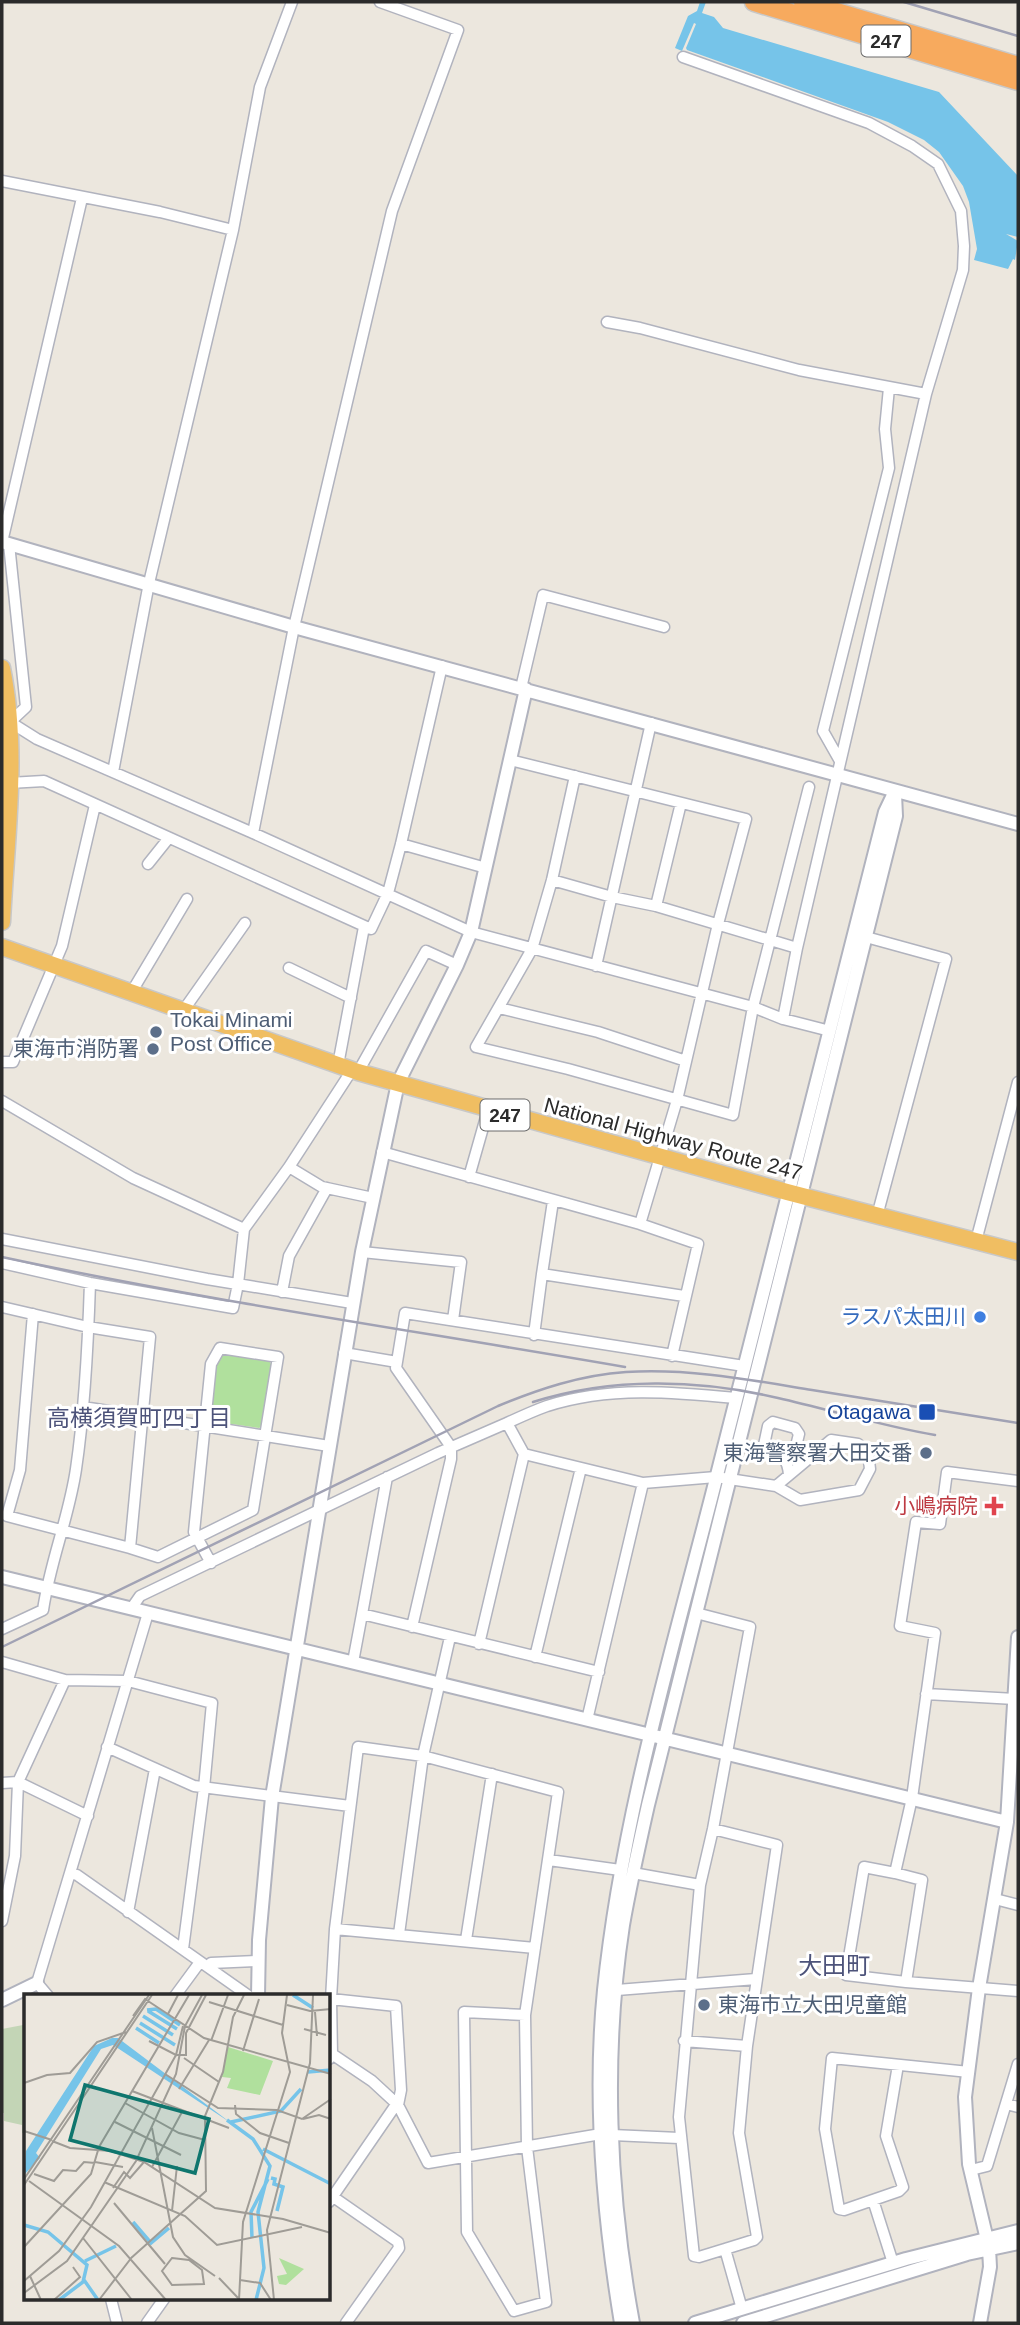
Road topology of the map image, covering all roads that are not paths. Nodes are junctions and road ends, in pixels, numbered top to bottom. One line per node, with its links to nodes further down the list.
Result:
1 (292, 2): 10 (street)
2 (380, 2): 16 (street)
3 (754, 2): 7 (highway, 247)
4 (803, 2): 6 (highway, 247)
5 (682, 57): 13 (street)
6 (1018, 66)
7 (1018, 81)
8 (2, 181): 9 (street)
9 (82, 198): 10 (street); 14 (street)
10 (233, 230): 15 (street)
11 (607, 322): 12 (street)
12 (889, 388): 13 (street); 24 (street)
13 (926, 394): 24 (street)
14 (5, 542): 15 (street); 21 (street)
15 (149, 583): 16 (street); 25 (street)
16 (294, 627): 18 (street); 34 (street)
17 (664, 627): 20 (street)
18 (442, 666): 20 (street); 36 (street)
19 (2, 668): 21 (highway)
20 (523, 688): 22 (street); 23 (street)
21 (10, 722): 25 (street); 27 (highway)
22 (651, 723): 24 (street); 29 (street)
23 (510, 760): 26 (street); 38 (street)
24 (839, 768): 30 (street); 52 (street)
25 (113, 772): 34 (street)
26 (575, 776): 29 (street); 39 (street)
27 (9, 783): 32 (street); 44 (highway)
28 (809, 787): 50 (street)
29 (636, 791): 31 (street); 41 (street)
30 (895, 791): 33 (street); 49 (street); 65 (street)
31 (681, 803): 43 (street); 46 (street)
32 (95, 804): 35 (street); 55 (street)
33 (1018, 824)
34 (253, 833): 40 (street)
35 (168, 839): 37 (street); 47 (street)
36 (401, 844): 38 (street); 40 (street)
37 (148, 864)
38 (486, 868): 48 (street)
39 (552, 880): 41 (street); 53 (street)
40 (388, 893): 47 (street); 48 (street)
41 (611, 897): 43 (street); 56 (street)
42 (187, 899): 58 (street)
43 (656, 906): 46 (street)
44 (2, 922)
45 (245, 923): 63 (street)
46 (718, 924): 50 (street); 59 (street)
47 (365, 927): 60 (street)
48 (471, 932): 53 (street); 54 (street)
49 (866, 937): 79 (street); 82 (street)
50 (770, 940): 52 (street); 61 (street)
51 (2, 947): 55 (highway, National Highway Route 247 / 247)
52 (797, 948): 64 (street)
53 (532, 949): 56 (street); 62 (street)
54 (457, 965): 68 (street); 70 (street)
55 (55, 966): 58 (highway, National Highway Route 247 / 247); 67 (street)
56 (596, 966): 59 (street)
57 (289, 968): 60 (street)
58 (131, 993): 63 (highway, National Highway Route 247 / 247)
59 (703, 993): 61 (street); 66 (street)
60 (352, 998): 68 (street)
61 (753, 1007): 64 (street); 71 (street)
62 (499, 1008): 66 (street); 71 (street)
63 (183, 1010): 68 (highway, National Highway Route 247 / 247)
64 (783, 1019): 65 (street)
65 (830, 1031): 79 (street)
66 (686, 1061): 71 (street)
67 (2, 1062)
68 (349, 1069): 70 (highway, National Highway Route 247 / 247); 76 (street)
69 (1018, 1082): 86 (street)
70 (398, 1083): 73 (highway, National Highway Route 247 / 247); 74 (street)
71 (677, 1100): 75 (street)
72 (2, 1101): 84 (street)
73 (488, 1110): 75 (highway, National Highway Route 247 / 247); 77 (street)
74 (382, 1152): 77 (street); 80 (street)
75 (659, 1156): 79 (highway, National Highway Route 247 / 247); 83 (street)
76 (289, 1167): 78 (street); 84 (street)
77 (469, 1177): 81 (street)
78 (327, 1188): 80 (street); 93 (street)
79 (794, 1194): 82 (highway, National Highway Route 247 / 247); 104 (street); 121 (street)
80 (373, 1198): 87 (street)
81 (553, 1200): 83 (street); 90 (street)
82 (877, 1216): 86 (highway, National Highway Route 247 / 247)
83 (640, 1224): 94 (street)
84 (244, 1229): 92 (street)
85 (2, 1239): 92 (street)
86 (976, 1241): 88 (highway, National Highway Route 247 / 247)
87 (362, 1252): 95 (street); 98 (street)
88 (1018, 1252)
89 (2, 1263): 91 (street)
90 (542, 1273): 94 (street); 100 (street)
91 (90, 1283): 92 (street); 99 (street)
92 (238, 1284): 93 (street)
93 (282, 1292): 95 (street)
94 (684, 1296): 102 (street)
95 (352, 1303): 101 (street)
96 (2, 1307): 97 (street)
97 (33, 1314): 99 (street); 126 (street)
98 (453, 1320): 100 (street); 103 (street)
99 (88, 1327): 106 (street); 107 (street)
100 (534, 1335): 102 (street)
101 (344, 1353): 103 (street); 111 (street)
102 (672, 1356): 104 (street)
103 (397, 1362): 113 (street)
104 (744, 1366): 105 (street)
105 (736, 1398): 108 (street); 120 (street)
106 (83, 1406): 107 (street); 126 (street)
107 (143, 1415): 109 (street); 128 (street)
108 (507, 1423): 113 (street); 114 (street)
109 (204, 1426): 110 (street); 110 (street); 127 (street)
110 (265, 1436): 111 (street); 127 (street)
111 (329, 1446): 125 (street)
112 (796, 1446): 115 (street); 115 (street); 116 (street)
113 (451, 1447): 119 (street); 136 (street)
114 (524, 1454): 117 (street); 140 (street)
115 (782, 1456): 118 (street)
116 (811, 1457): 118 (street); 124 (street)
117 (582, 1468): 123 (street); 142 (street)
118 (789, 1475): 124 (street)
119 (387, 1477): 125 (street); 135 (street)
120 (716, 1477): 121 (street); 123 (street); 152 (street)
121 (730, 1478): 124 (street); 134 (street)
122 (1018, 1481): 149 (street)
123 (643, 1483): 145 (street)
124 (776, 1486)
125 (320, 1511): 129 (street); 141 (street)
126 (63, 1531): 128 (street); 131 (street)
127 (197, 1537): 128 (street); 129 (street)
128 (130, 1548)
129 (211, 1563): 132 (street)
130 (2, 1577): 131 (street)
131 (47, 1587): 132 (street); 137 (street)
132 (131, 1609): 133 (street)
133 (148, 1613): 141 (street); 147 (street)
134 (696, 1613): 153 (street); 155 (street)
135 (362, 1614): 136 (street); 144 (street)
136 (412, 1627): 138 (street)
137 (2, 1629)
138 (450, 1637): 140 (street); 148 (street)
139 (1018, 1637): 150 (street)
140 (479, 1644): 142 (street)
141 (297, 1648): 144 (street); 162 (street)
142 (535, 1657): 145 (street)
143 (2, 1662): 146 (street)
144 (353, 1662): 148 (street)
145 (598, 1672): 151 (street)
146 (65, 1680): 147 (street); 159 (street)
147 (128, 1681): 154 (street); 161 (street)
148 (440, 1684): 151 (street); 156 (street)
149 (926, 1694): 150 (street); 163 (street)
150 (1015, 1699): 166 (street)
151 (587, 1720): 152 (street)
152 (651, 1734): 153 (street); 169 (street)
153 (666, 1738): 155 (street); 169 (street)
154 (107, 1747): 157 (street); 165 (street)
155 (727, 1753): 163 (street); 167 (street)
156 (423, 1756): 158 (street); 164 (street); 178 (street)
157 (155, 1769): 161 (street); 175 (street)
158 (492, 1774): 168 (street); 179 (street)
159 (18, 1782): 160 (street); 165 (street); 176 (street)
160 (2, 1783)
161 (204, 1788): 162 (street); 181 (street)
162 (272, 1797): 164 (street); 182 (street)
163 (912, 1798): 166 (street); 171 (street)
164 (350, 1806): 177 (street)
165 (88, 1816): 170 (street)
166 (1012, 1824): 173 (street)
167 (713, 1829): 172 (street); 185 (street)
168 (549, 1860): 169 (street); 180 (street)
169 (626, 1872): 172 (street); 190 (street); 208 (street)
170 (70, 1873): 175 (street); 187 (street)
171 (895, 1873): 186 (street); 186 (street)
172 (700, 1885): 188 (street)
173 (995, 1899): 174 (street); 189 (street)
174 (1018, 1905)
175 (128, 1912): 181 (street)
176 (2, 1921)
177 (335, 1929): 178 (street); 196 (street)
178 (399, 1934): 179 (street)
179 (466, 1940): 180 (street)
180 (535, 1948): 198 (street)
181 (183, 1949): 183 (street)
182 (258, 1961): 184 (street); 195 (street)
183 (200, 1962): 193 (street); 194 (street)
184 (212, 1963)
185 (756, 1979): 188 (street); 200 (street)
186 (905, 1982): 189 (street)
187 (37, 1983): 192 (street); 197 (street)
188 (690, 1984): 190 (street); 199 (street)
189 (979, 1988): 191 (street); 204 (street)
190 (617, 1990): 208 (street)
191 (1018, 1991)
192 (46, 1994)
193 (176, 1994)
194 (247, 1994)
195 (258, 1994)
196 (331, 1999): 206 (street)
197 (2, 2000)
198 (525, 2015): 210 (street); 211 (street)
199 (684, 2041): 200 (street); 209 (street)
200 (747, 2046): 219 (street)
201 (331, 2056): 206 (street)
202 (1018, 2064): 205 (street)
203 (898, 2065): 204 (street); 215 (street); 215 (street)
204 (968, 2072): 212 (street)
205 (1006, 2104): 207 (street); 212 (street)
206 (398, 2105): 211 (street); 213 (street)
207 (1018, 2106)
208 (606, 2134): 209 (street); 210 (street); 227 (street); 228 (street)
209 (679, 2138): 219 (street)
210 (527, 2147): 211 (street); 211 (street)
211 (466, 2157)
212 (971, 2170): 217 (street)
213 (331, 2196)
214 (331, 2198): 226 (street)
215 (873, 2200): 220 (street)
216 (1018, 2231): 217 (street)
217 (988, 2242): 218 (street); 220 (street); 230 (street); 231 (street)
218 (1018, 2243)
219 (725, 2249): 223 (street)
220 (893, 2263): 223 (street)
221 (111, 2300): 224 (street)
222 (163, 2300): 225 (street)
223 (742, 2308): 229 (street)
224 (117, 2323)
225 (147, 2323)
226 (346, 2323)
227 (621, 2323)
228 (633, 2323)
229 (695, 2323)
230 (743, 2323)
231 (981, 2323)

